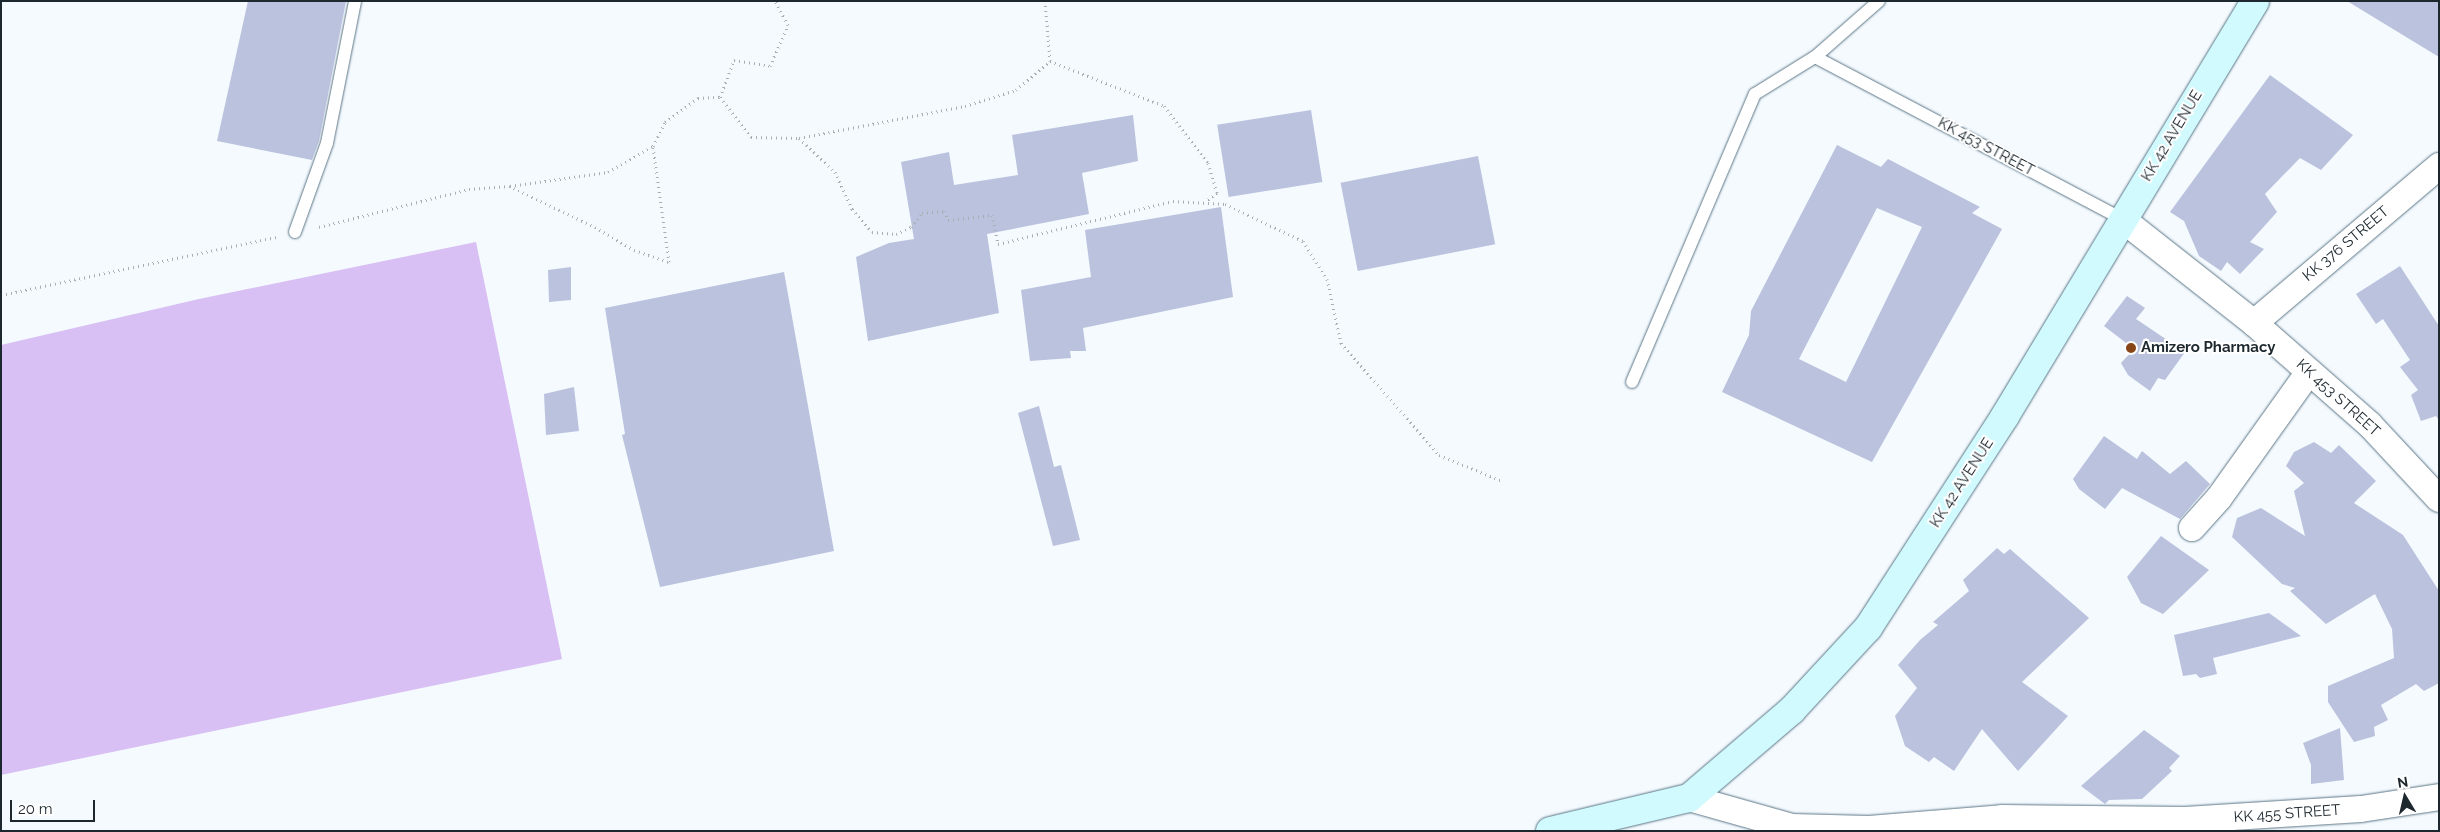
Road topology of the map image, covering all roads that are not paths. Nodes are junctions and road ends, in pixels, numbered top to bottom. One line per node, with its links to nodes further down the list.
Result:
1 (355, 1): 7 (lane)
2 (1879, 1): 4 (lane)
3 (2255, 1): 6 (main road, KK 42 AVENUE)
4 (1815, 57): 6 (lane, KK 453 STREET); 10 (lane)
5 (2439, 166): 8 (street, KK 376 STREET)
6 (2122, 219): 8 (street, KK 453 STREET); 14 (main road, KK 42 AVENUE)
7 (295, 232)
8 (2254, 323): 9 (street, KK 453 STREET)
9 (2309, 372): 11 (street, KK 453 STREET); 12 (street)
10 (1632, 382)
11 (2439, 498)
12 (2192, 528)
13 (2439, 796): 16 (street, KK 455 STREET)
14 (1689, 798): 17 (street, KK 455 STREET); 18 (main road, KK 42 AVENUE)
15 (1999, 824): 16 (street, KK 455 STREET); 17 (street, KK 455 STREET)
16 (2093, 824)
17 (1915, 828)
18 (1550, 831)

